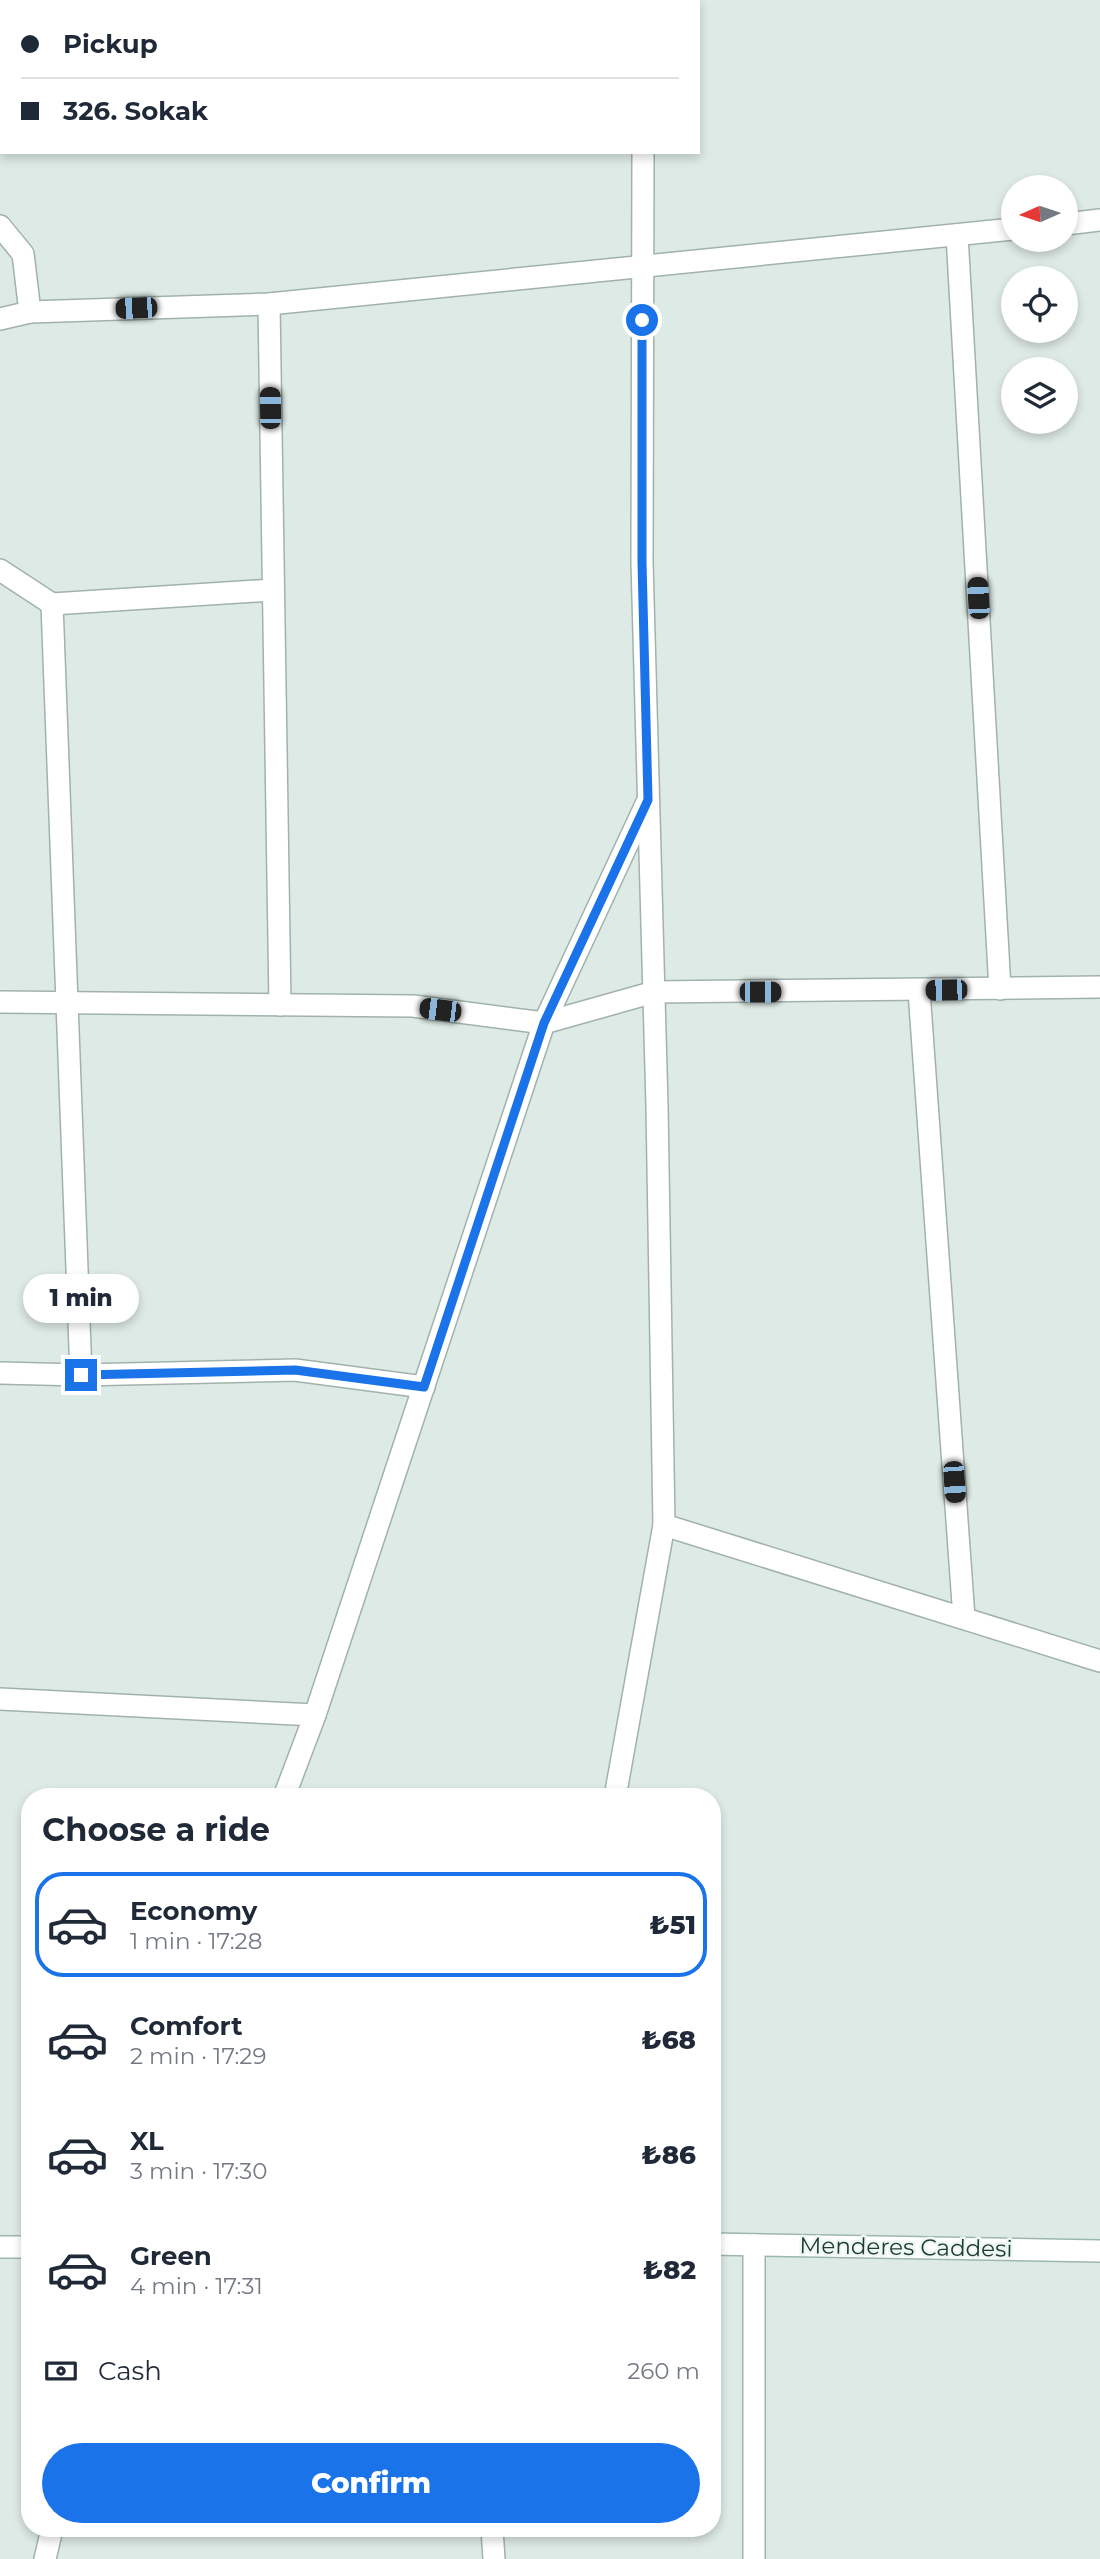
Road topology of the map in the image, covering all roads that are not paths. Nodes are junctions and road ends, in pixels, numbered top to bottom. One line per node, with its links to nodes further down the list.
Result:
1 (643, 154): 7 (street)
2 (1100, 220): 3 (street)
3 (1078, 223)
4 (0, 226): 9 (street)
5 (1001, 230): 6 (street)
6 (957, 235): 7 (street); 16 (street)
7 (643, 266): 8 (street); 14 (street)
8 (269, 304): 9 (street); 12 (street)
9 (30, 312): 10 (street)
10 (0, 319)
11 (0, 570): 13 (street)
12 (273, 590): 13 (street); 21 (street)
13 (52, 604): 20 (street)
14 (648, 800): 18 (street); 22 (street)
15 (1100, 987): 16 (street)
16 (1000, 989): 17 (street)
17 (919, 991): 18 (street); 27 (street)
18 (654, 992): 22 (street); 26 (street)
19 (0, 1002): 20 (street)
20 (66, 1003): 21 (street); 24 (street)
21 (280, 1005): 22 (street)
22 (544, 1023): 25 (street)
23 (0, 1373): 24 (street)
24 (81, 1375): 25 (street)
25 (424, 1387): 30 (street)
26 (664, 1525): 27 (street); 32 (street)
27 (964, 1618): 28 (street)
28 (1100, 1661)
29 (0, 1699): 30 (street)
30 (315, 1715): 31 (street)
31 (287, 1788)
32 (617, 1788)
33 (721, 2244): 34 (street, Menderes Caddesi)
34 (754, 2245): 37 (street, Menderes Caddesi); 42 (street)
35 (0, 2247): 36 (street)
36 (21, 2247)
37 (1100, 2251)
38 (50, 2537): 40 (street)
39 (493, 2537): 41 (street)
40 (45, 2559)
41 (494, 2559)
42 (754, 2559)

